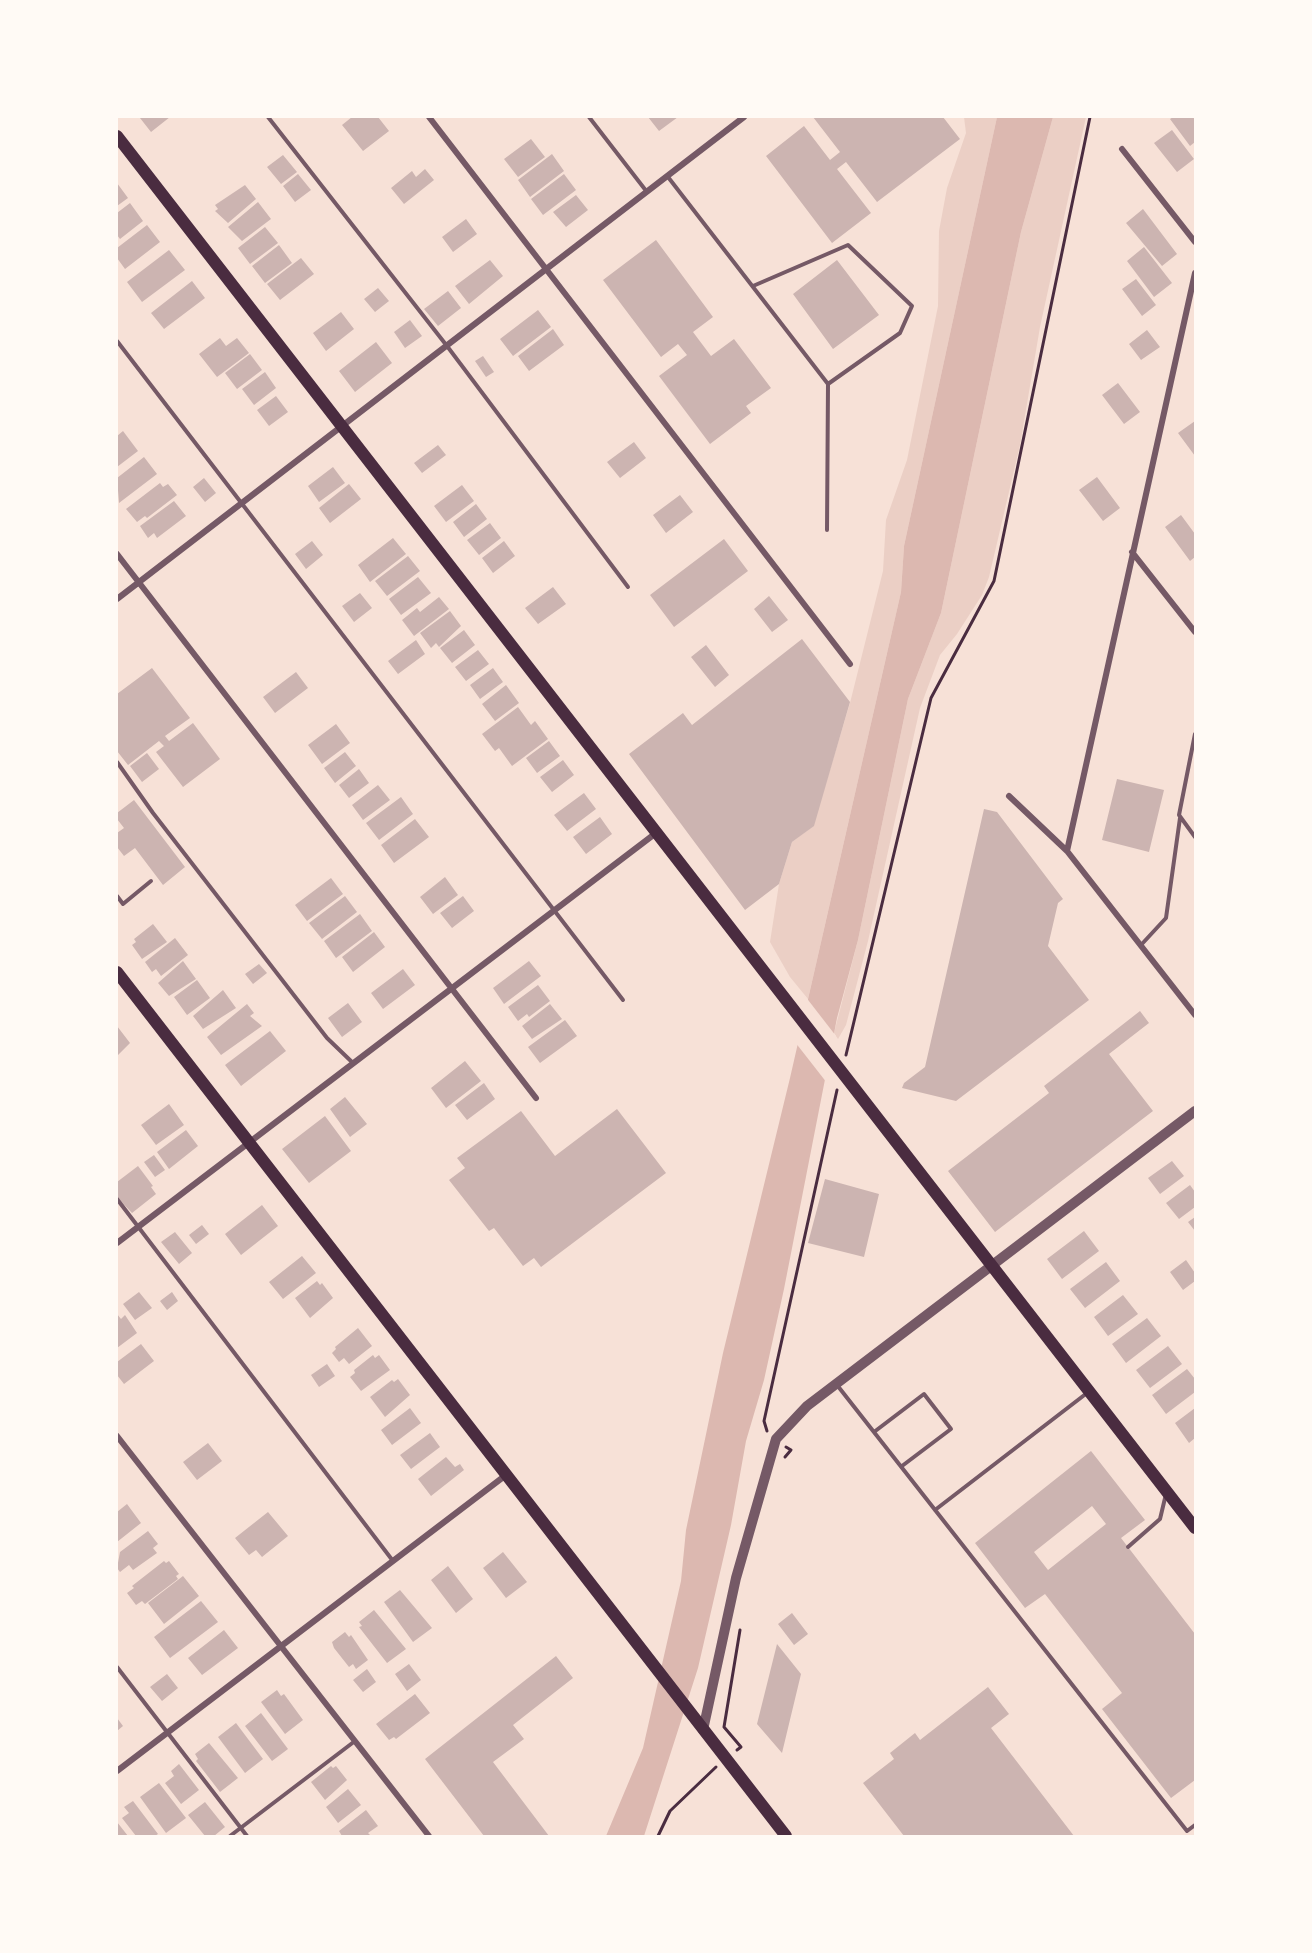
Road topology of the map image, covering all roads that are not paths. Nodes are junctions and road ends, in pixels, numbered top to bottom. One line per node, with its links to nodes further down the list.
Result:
1 (268, 117): 14 (lane)
2 (429, 117): 10 (street)
3 (589, 117): 8 (lane)
4 (744, 117): 7 (street)
5 (117, 136): 16 (main road)
6 (1122, 149): 9 (street)
7 (668, 177): 8 (street); 12 (lane)
8 (648, 193): 10 (street)
9 (1195, 242)
10 (548, 270): 14 (street); 25 (street)
11 (1195, 273): 19 (street)
12 (753, 286): 15 (lane); 15 (lane)
13 (117, 341): 17 (lane)
14 (447, 346): 16 (street); 22 (lane)
15 (828, 384): 18 (lane)
16 (343, 426): 17 (street); 30 (main road)
17 (243, 503): 21 (street); 35 (lane)
18 (827, 530)
19 (1132, 552): 24 (street); 32 (street)
20 (117, 554): 21 (street)
21 (139, 582): 23 (street); 38 (street)
22 (628, 587)
23 (117, 599)
24 (1195, 632)
25 (850, 664)
26 (1195, 734): 29 (lane)
27 (117, 762): 41 (lane)
28 (1009, 796): 32 (street)
29 (1180, 818): 31 (lane); 36 (lane)
30 (657, 833): 35 (street); 48 (main road)
31 (1195, 837)
32 (1067, 851): 36 (street)
33 (152, 881): 34 (lane)
34 (117, 896)
35 (555, 910): 38 (street); 39 (lane)
36 (1141, 945): 40 (street)
37 (117, 972): 44 (main road)
38 (452, 988): 41 (street); 42 (street)
39 (623, 1000)
40 (1195, 1015)
41 (354, 1063): 44 (street)
42 (536, 1098)
43 (1195, 1111): 48 (street)
44 (249, 1143): 46 (street); 54 (main road)
45 (117, 1199): 46 (lane)
46 (138, 1227): 47 (street); 59 (lane)
47 (117, 1243)
48 (994, 1266): 49 (street); 50 (main road)
49 (837, 1384): 51 (lane); 62 (street)
50 (1090, 1391): 55 (main road); 56 (lane)
51 (874, 1432): 53 (lane); 53 (lane)
52 (117, 1436): 60 (street)
53 (902, 1466): 56 (lane)
54 (506, 1475): 59 (street); 62 (main road)
55 (1166, 1490): 57 (main road); 58 (lane)
56 (935, 1510): 66 (lane)
57 (1195, 1528)
58 (1128, 1547)
59 (393, 1561): 60 (street)
60 (281, 1646): 63 (street); 64 (street)
61 (117, 1667): 63 (lane)
62 (704, 1730): 71 (main road)
63 (168, 1733): 65 (street); 67 (lane)
64 (355, 1741): 67 (lane); 70 (street)
65 (117, 1771)
66 (1195, 1825)
67 (240, 1828): 68 (lane); 69 (lane)
68 (230, 1836)
69 (247, 1836)
70 (429, 1836)
71 (786, 1836)

